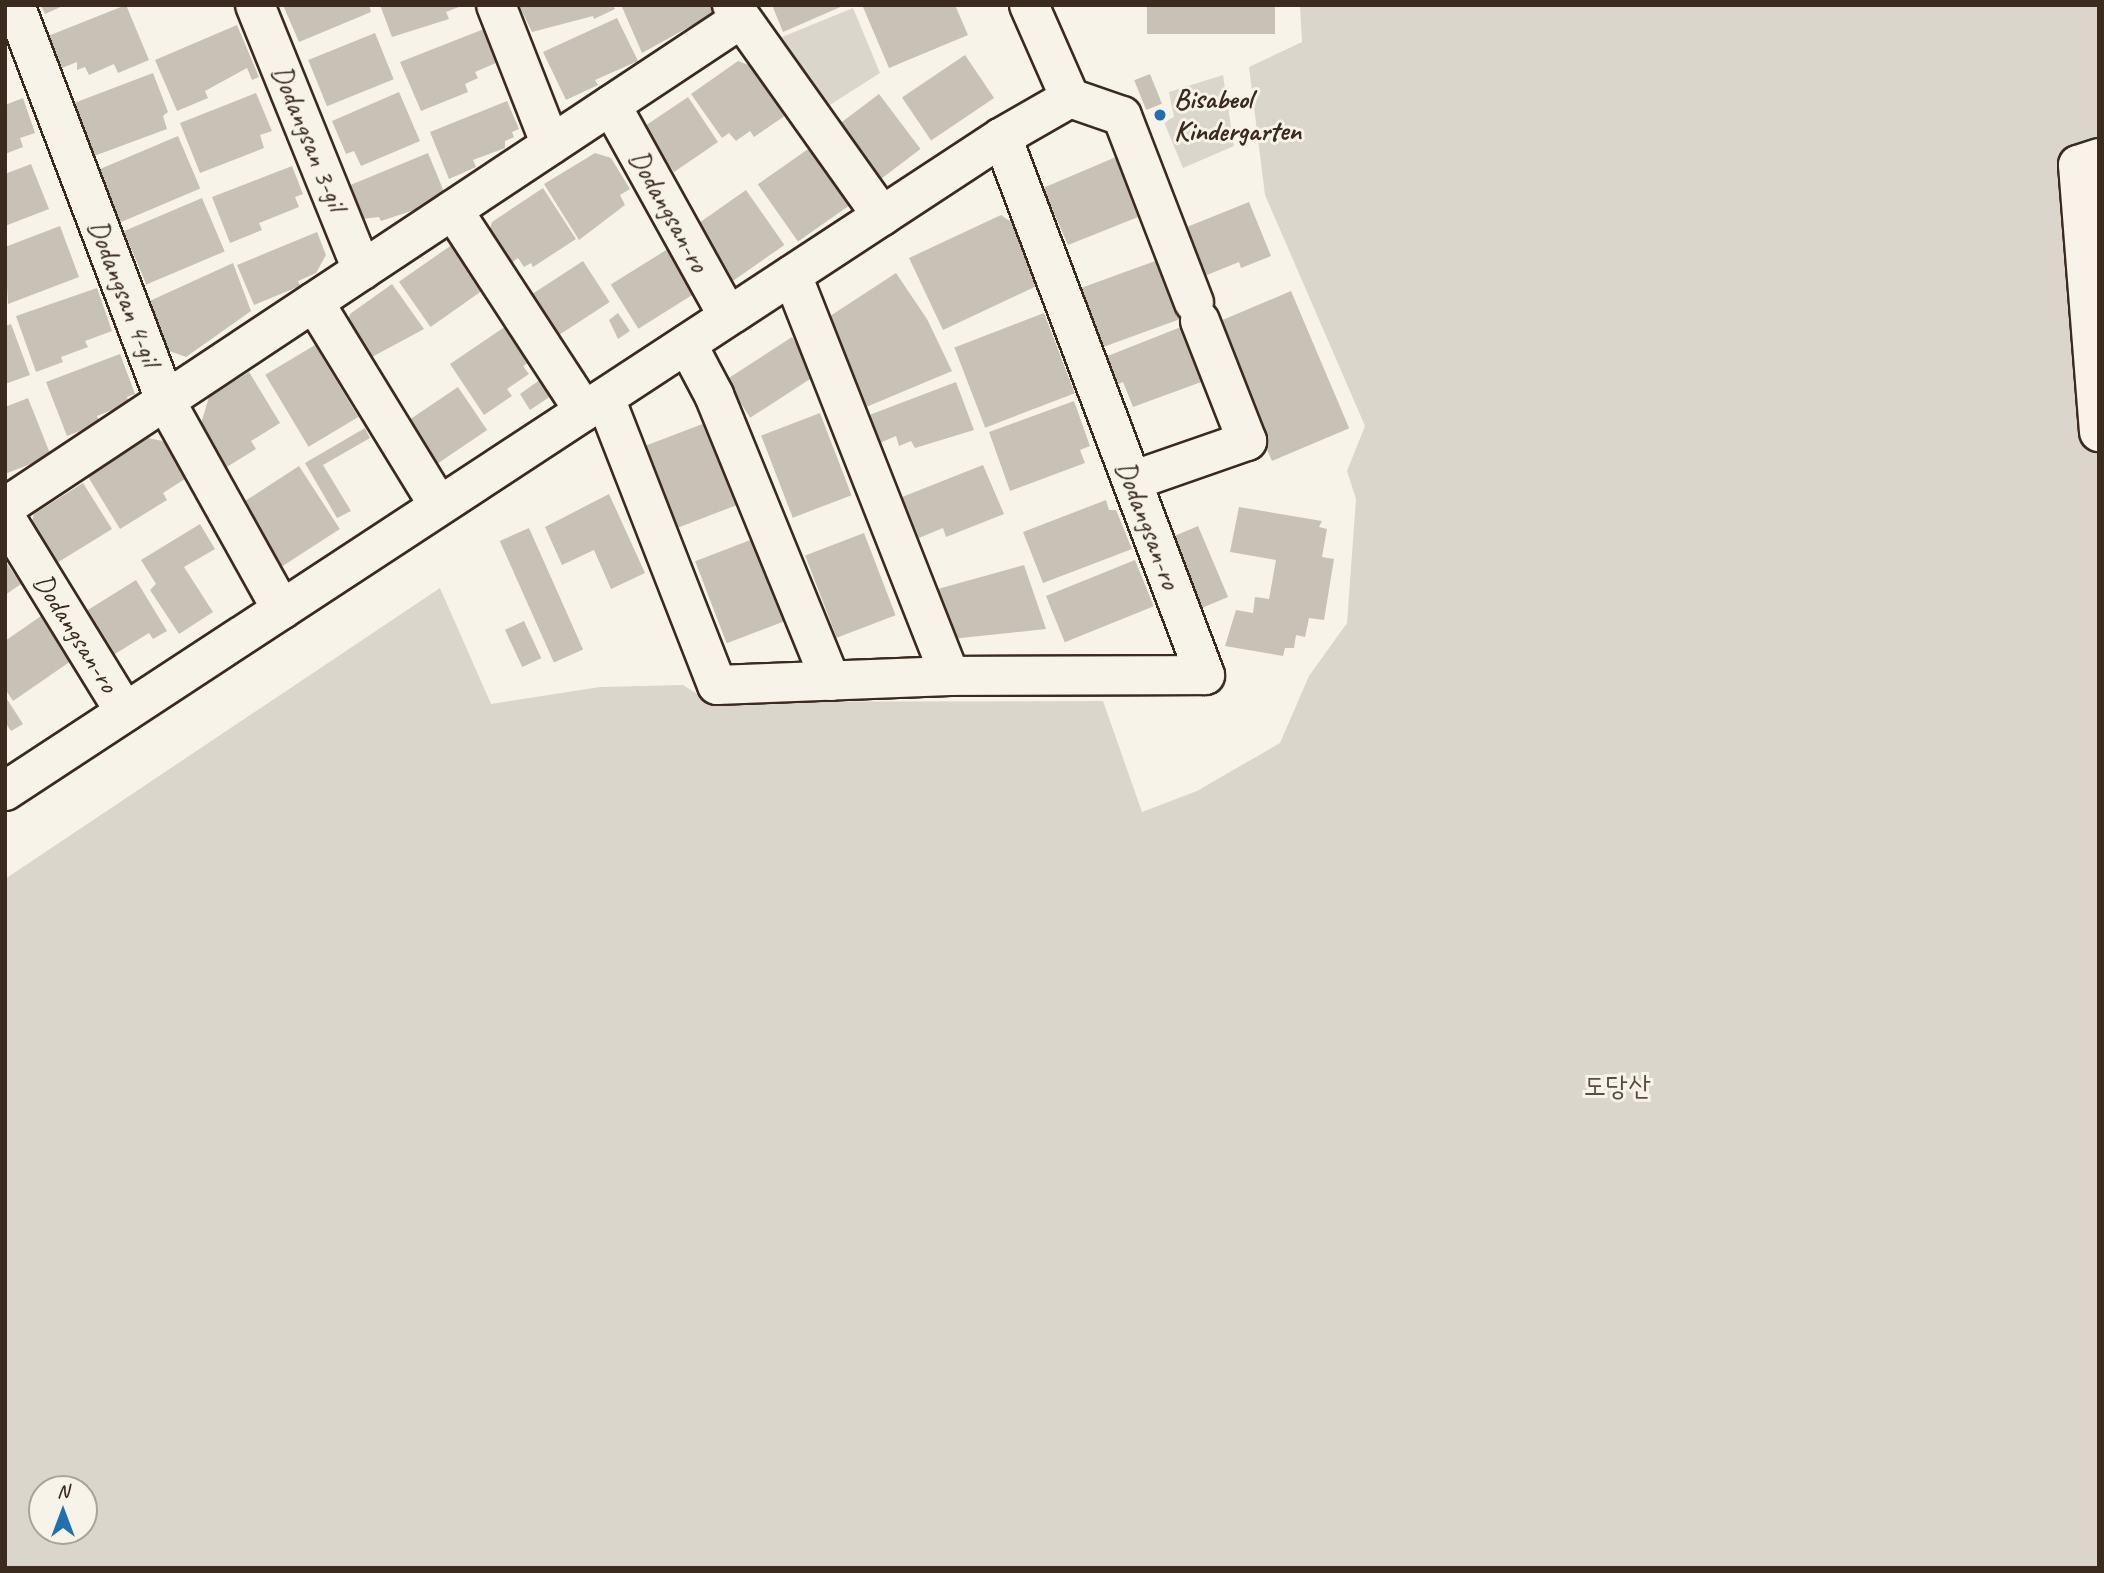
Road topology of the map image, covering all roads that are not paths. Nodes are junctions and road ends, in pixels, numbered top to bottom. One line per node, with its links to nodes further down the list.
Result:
1 (15, 5): 18 (street, Dodangsan 4-gil)
2 (255, 5): 13 (street, Dodangsan 3-gil)
3 (496, 5): 9 (street)
4 (1028, 5): 6 (street)
5 (735, 13): 7 (street); 12 (street)
6 (1070, 98): 8 (street, Dodangsan-ro); 21 (street)
7 (611, 105): 9 (street); 16 (street, Dodangsan-ro)
8 (1002, 137): 12 (street, Dodangsan-ro); 21 (street, Dodangsan-ro)
9 (551, 145): 11 (street)
10 (2099, 158): 20 (street)
11 (453, 210): 13 (street); 19 (street, Dodangsan-ro)
12 (881, 216): 14 (street, Dodangsan-ro)
13 (362, 270): 15 (street)
14 (792, 275): 16 (street, Dodangsan-ro); 26 (street)
15 (314, 302): 18 (street); 22 (street)
16 (728, 316): 17 (street, Dodangsan-ro)
17 (687, 344): 19 (street, Dodangsan-ro); 27 (street)
18 (165, 400): 23 (street, Dodangsan 4-gil); 25 (street)
19 (595, 404): 22 (street, Dodangsan-ro); 27 (street, Dodangsan-ro)
20 (2099, 432)
21 (1132, 481): 26 (street, Dodangsan-ro)
22 (439, 506): 25 (street, Dodangsan-ro)
23 (5, 507)
24 (5, 517): 28 (street, Dodangsan-ro)
25 (282, 610): 28 (street, Dodangsan-ro)
26 (950, 676): 27 (street, Dodangsan-ro)
27 (831, 681)
28 (125, 712): 29 (street, Dodangsan-ro)
29 (5, 792)

